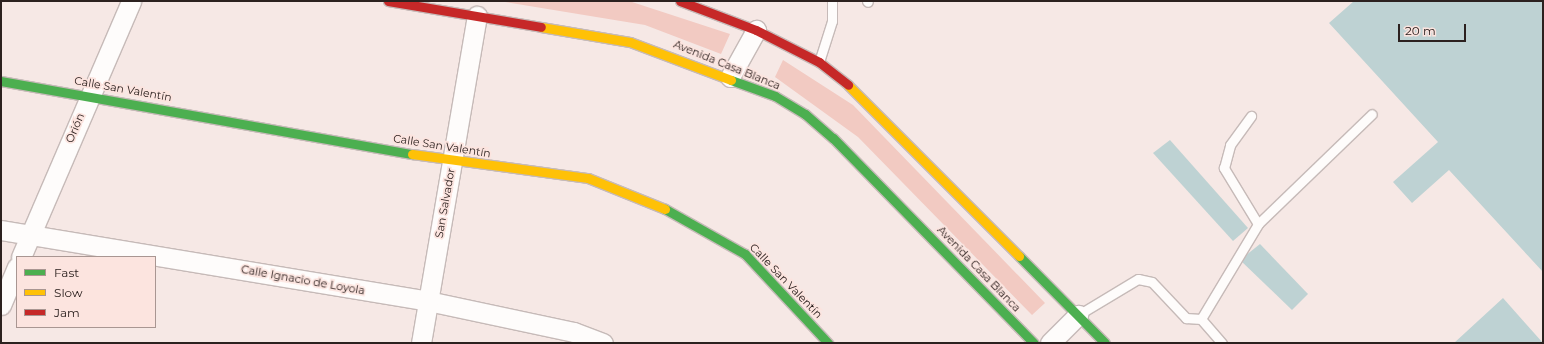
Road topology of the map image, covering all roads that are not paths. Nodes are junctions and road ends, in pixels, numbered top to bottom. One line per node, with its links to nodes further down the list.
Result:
1 (131, 1): 10 (street, Orión)
2 (388, 1): 5 (street, Avenida Casa Blanca)
3 (680, 1): 6 (street)
4 (832, 1): 7 (lane)
5 (477, 16): 8 (street, Avenida Casa Blanca); 13 (street, San Salvador)
6 (756, 30): 7 (street); 8 (street)
7 (819, 62): 21 (street)
8 (730, 77): 26 (street, Avenida Casa Blanca)
9 (1, 81): 10 (street, Calle San Valentín)
10 (89, 95): 13 (street, Calle San Valentín); 16 (street, Orión)
11 (1372, 114): 14 (lane)
12 (1251, 116): 14 (lane)
13 (452, 161): 19 (street, San Salvador); 25 (street, Calle San Valentín)
14 (1258, 224): 22 (lane)
15 (1, 230): 16 (street, Calle Ignacio de Loyola)
16 (30, 234): 17 (street, Orión); 19 (street, Calle Ignacio de Loyola)
17 (21, 256)
18 (16, 269): 20 (street)
19 (428, 301): 23 (street, San Salvador); 24 (street, Calle Ignacio de Loyola)
20 (1, 306)
21 (1078, 314): 22 (lane); 27 (street); 28 (street)
22 (1201, 319): 29 (lane)
23 (421, 343)
24 (603, 343)
25 (828, 343)
26 (1034, 343)
27 (1050, 343)
28 (1105, 343)
29 (1222, 343)

